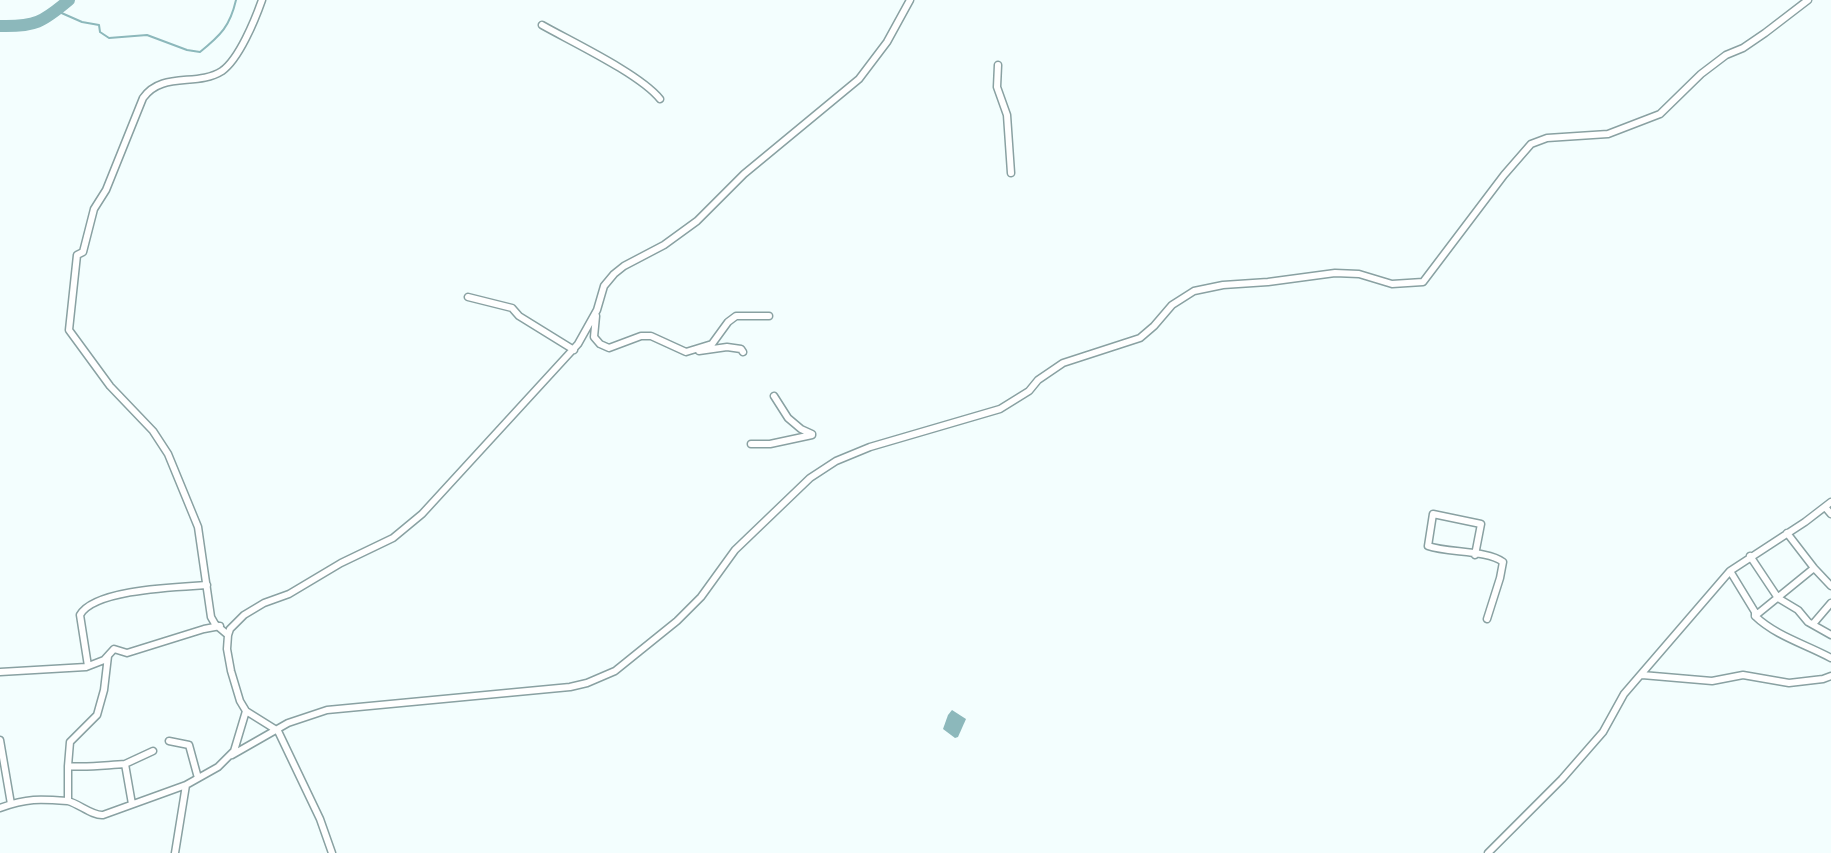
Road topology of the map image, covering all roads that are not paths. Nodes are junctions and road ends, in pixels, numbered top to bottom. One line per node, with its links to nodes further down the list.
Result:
1 (262, 0): 24 (street)
2 (910, 0): 9 (street)
3 (1808, 0): 41 (street)
4 (542, 25): 6 (street)
5 (998, 65): 7 (street)
6 (660, 99)
7 (1011, 173)
8 (468, 297): 11 (street)
9 (597, 310): 11 (street); 12 (street)
10 (769, 316): 12 (street)
11 (574, 350): 32 (street)
12 (693, 350): 13 (street)
13 (743, 352)
14 (774, 396): 15 (street)
15 (751, 444)
16 (1831, 502): 17 (street)
17 (1825, 507): 18 (street); 19 (street)
18 (1831, 514)
19 (1787, 533): 21 (street); 22 (street)
20 (1475, 555): 20 (street); 29 (street)
21 (1750, 556): 23 (street); 26 (street)
22 (1814, 568): 25 (street); 26 (street)
23 (1730, 571): 28 (street); 38 (street)
24 (207, 585): 31 (street); 36 (street)
25 (1831, 586)
26 (1778, 598): 28 (street); 30 (street)
27 (1831, 603): 30 (street)
28 (1755, 616): 35 (street)
29 (1487, 619)
30 (1813, 624): 33 (street)
31 (220, 626): 32 (street); 34 (street)
32 (228, 635): 40 (street)
33 (1831, 635)
34 (108, 656): 36 (street); 47 (street)
35 (1831, 658)
36 (88, 666): 37 (street)
37 (0, 672)
38 (1642, 675): 39 (street); 56 (street)
39 (1831, 676)
40 (246, 711): 41 (street); 45 (street)
41 (276, 729): 45 (street); 55 (street)
42 (0, 740): 51 (street)
43 (169, 741): 48 (street)
44 (153, 751): 46 (street)
45 (232, 755): 48 (street)
46 (126, 764): 47 (street); 52 (street)
47 (68, 766): 50 (street)
48 (198, 778): 49 (street)
49 (186, 785): 52 (street); 54 (street)
50 (68, 801): 51 (street); 52 (street)
51 (11, 804): 53 (street)
52 (132, 804)
53 (0, 808)
54 (175, 853)
55 (332, 853)
56 (1488, 853)

